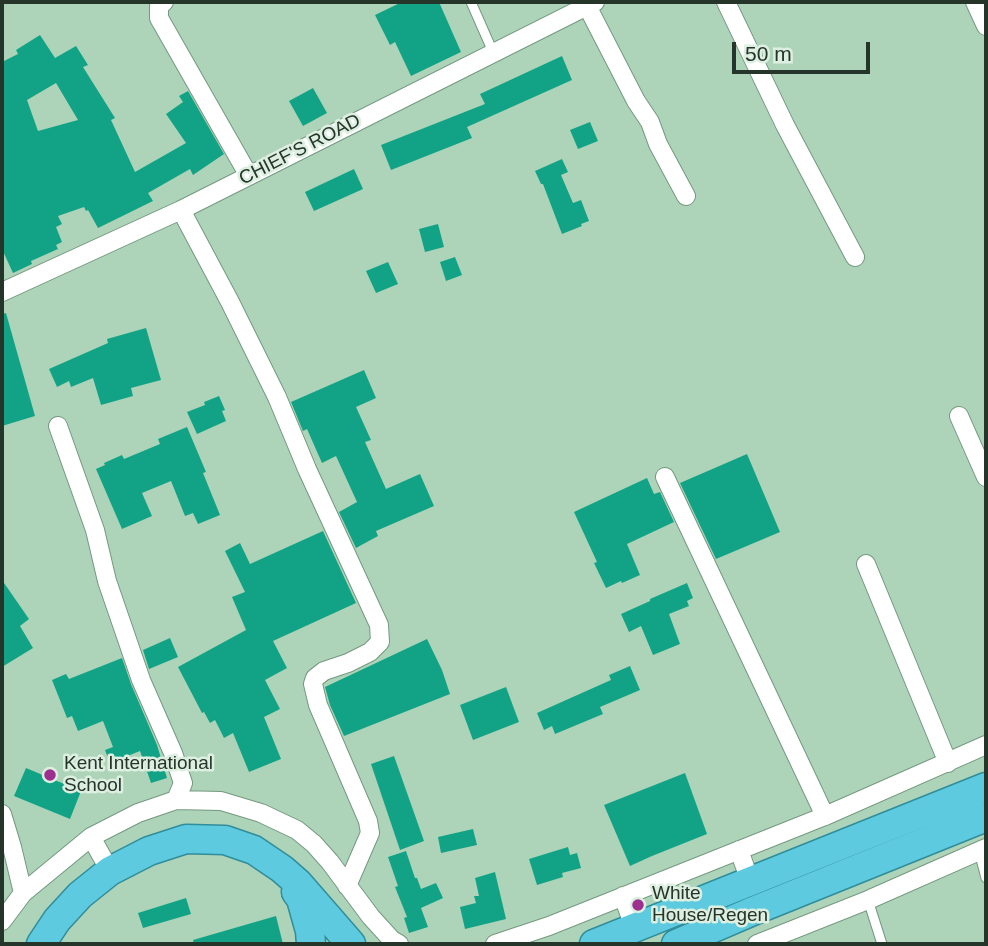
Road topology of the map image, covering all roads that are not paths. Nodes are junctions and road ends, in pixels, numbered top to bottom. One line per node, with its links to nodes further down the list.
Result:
1 (164, 2): 8 (street)
2 (471, 2): 7 (lane)
3 (726, 2): 11 (street)
4 (975, 2): 6 (street)
5 (589, 3): 7 (street, CHIEF'S ROAD); 9 (street)
6 (986, 26)
7 (492, 52): 8 (street, CHIEF'S ROAD)
8 (249, 176): 10 (street, CHIEF'S ROAD)
9 (686, 196)
10 (181, 210): 12 (street, CHIEF'S ROAD); 32 (street)
11 (855, 257)
12 (4, 285)
13 (959, 416): 16 (street)
14 (58, 426): 21 (street)
15 (665, 477): 23 (street)
16 (986, 477)
17 (866, 564): 19 (street)
18 (986, 745): 19 (street)
19 (948, 763): 23 (street)
20 (986, 787): 31 (highway)
21 (176, 800): 25 (street); 32 (street)
22 (2, 814): 33 (street)
23 (825, 816): 26 (street)
24 (978, 820): 27 (street); 35 (highway)
25 (91, 837): 29 (street); 33 (street)
26 (739, 849): 31 (street); 34 (street)
27 (983, 849): 30 (lane); 36 (street)
28 (282, 869): 29 (highway); 40 (highway); 41 (highway)
29 (110, 871): 39 (highway)
30 (986, 878)
31 (750, 881): 38 (highway)
32 (347, 886): 42 (street)
33 (23, 892): 37 (street)
34 (623, 895): 38 (street); 43 (street)
35 (791, 896): 45 (highway); 46 (highway)
36 (868, 900): 47 (street); 48 (lane)
37 (2, 921)
38 (634, 927): 44 (highway)
39 (41, 944)
40 (311, 944)
41 (351, 944)
42 (399, 944)
43 (495, 944)
44 (594, 944)
45 (676, 944)
46 (697, 944)
47 (757, 944)
48 (882, 944)

